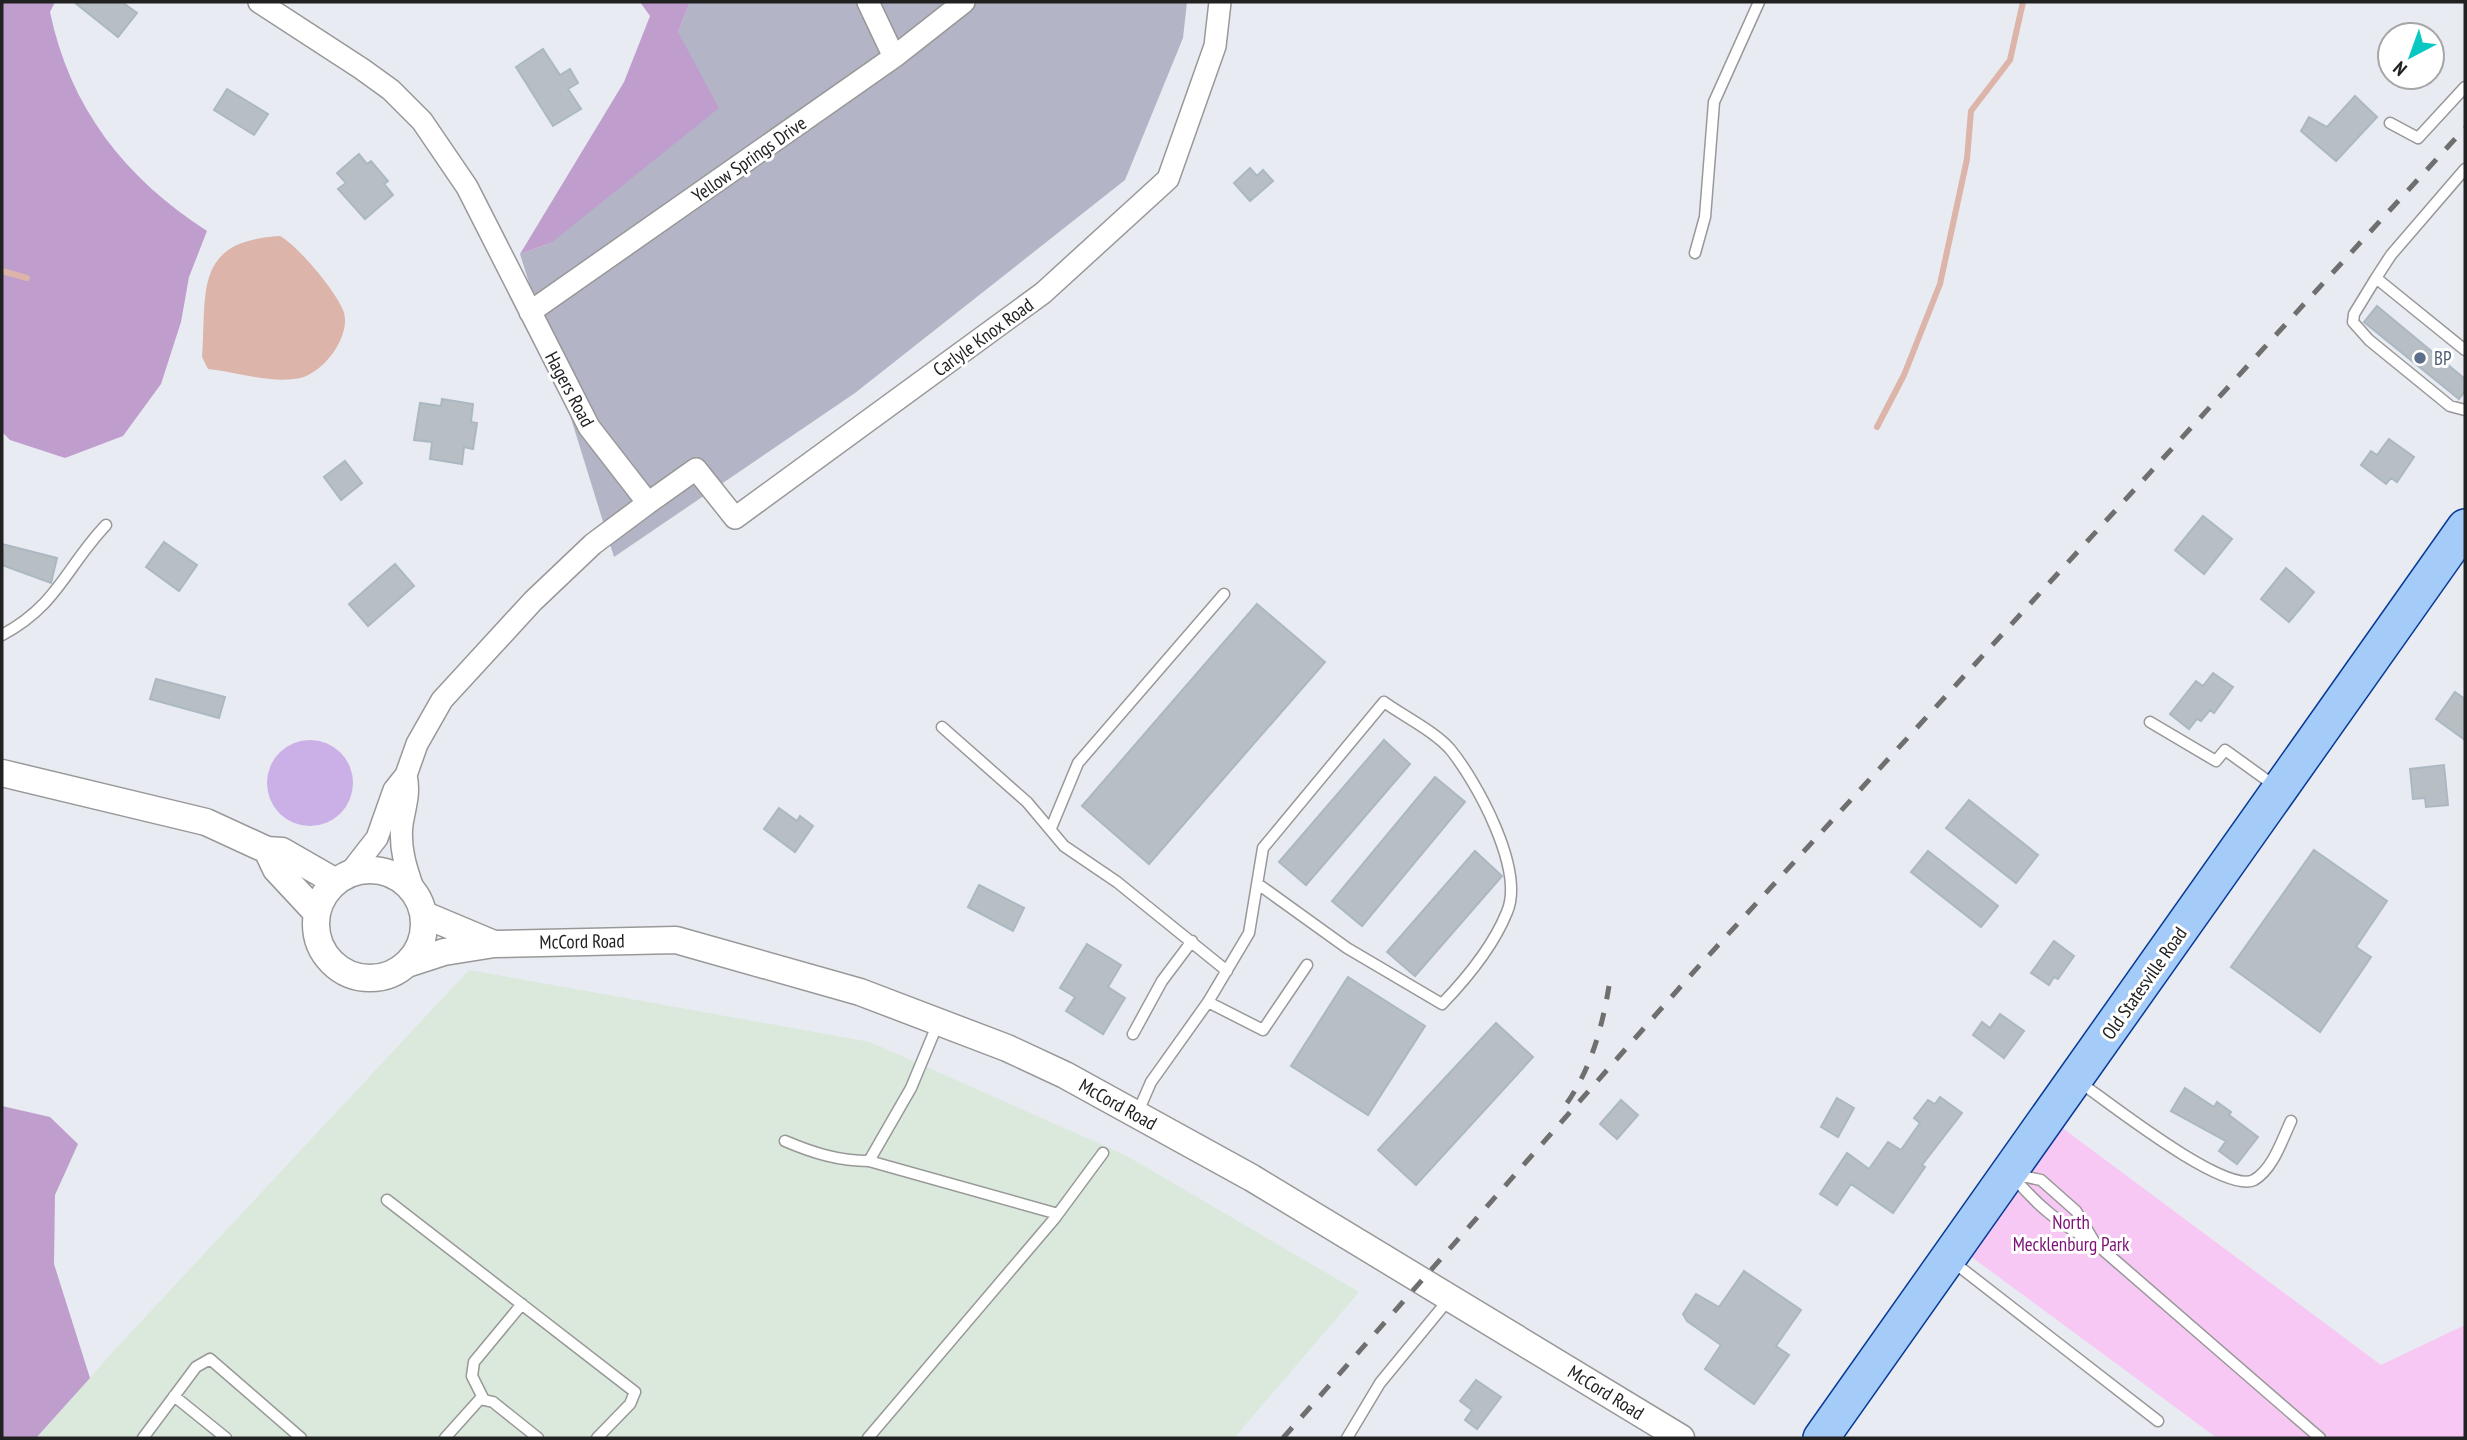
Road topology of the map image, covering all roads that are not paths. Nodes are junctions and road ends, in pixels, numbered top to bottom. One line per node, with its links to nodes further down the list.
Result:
1 (259, 2): 12 (street, Hagers Road)
2 (868, 2): 6 (street)
3 (964, 2): 6 (street, Yellow Springs Drive)
4 (1220, 2): 15 (street, Carlyle Knox Road)
5 (1759, 2): 10 (lane)
6 (894, 57): 12 (street, Yellow Springs Drive)
7 (2465, 87): 8 (lane)
8 (2390, 123)
9 (2465, 169): 11 (lane)
10 (1695, 253)
11 (2376, 278): 13 (lane); 14 (lane)
12 (530, 312): 15 (street, Hagers Road)
13 (2465, 350)
14 (2465, 410)
15 (648, 503): 23 (street)
16 (106, 525): 19 (lane)
17 (2463, 534): 24 (main road, Old Statesville Road)
18 (1224, 594): 25 (lane)
19 (2, 635)
20 (2150, 722): 24 (lane)
21 (942, 727): 25 (lane)
22 (2, 774): 26 (street)
23 (406, 775): 27 (street); 29 (street)
24 (2280, 789): 39 (main road, Old Statesville Road)
25 (1051, 828): 31 (lane)
26 (267, 850): 27 (street); 30 (street)
27 (342, 878): 29 (street, McCord Road); 30 (street)
28 (1258, 884): 28 (lane); 35 (lane)
29 (420, 905): 32 (street, McCord Road); 33 (street)
30 (316, 912): 33 (street, McCord Road)
31 (1192, 941): 35 (lane); 38 (lane)
32 (494, 944): 33 (street, McCord Road); 37 (street, McCord Road)
33 (407, 964)
34 (1307, 965): 36 (lane)
35 (1227, 971): 36 (lane)
36 (1208, 1002): 40 (lane)
37 (938, 1022): 40 (street, McCord Road); 44 (lane)
38 (1133, 1034)
39 (2076, 1080): 41 (lane); 45 (main road, Old Statesville Road)
40 (1137, 1114): 50 (street, McCord Road)
41 (2291, 1121)
42 (785, 1142): 44 (lane)
43 (1103, 1153): 47 (lane)
44 (869, 1161): 47 (lane)
45 (2010, 1173): 48 (lane); 48 (lane); 49 (main road, Old Statesville Road)
46 (387, 1200): 51 (lane)
47 (1058, 1214): 61 (lane)
48 (2095, 1243): 65 (lane)
49 (1949, 1259): 54 (lane); 64 (main road, Old Statesville Road)
50 (1450, 1297): 62 (lane); 63 (street, McCord Road)
51 (522, 1304): 53 (lane); 60 (lane)
52 (174, 1396): 55 (lane); 56 (lane); 57 (lane)
53 (484, 1400): 58 (lane); 59 (lane)
54 (2158, 1421)
55 (143, 1438)
56 (226, 1438)
57 (301, 1438)
58 (445, 1438)
59 (538, 1438)
60 (597, 1438)
61 (868, 1438)
62 (1347, 1438)
63 (1682, 1438)
64 (1821, 1438)
65 (2320, 1438)

